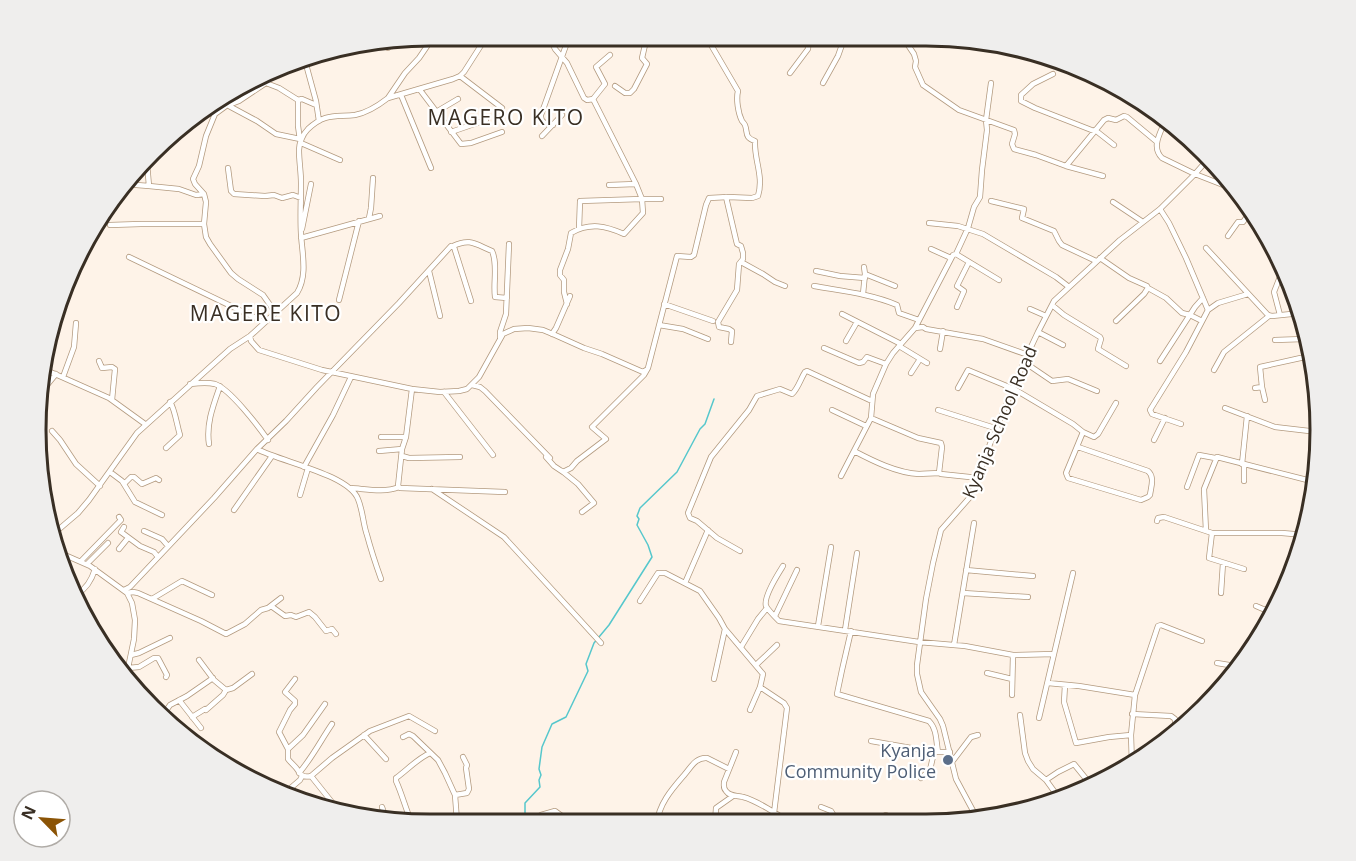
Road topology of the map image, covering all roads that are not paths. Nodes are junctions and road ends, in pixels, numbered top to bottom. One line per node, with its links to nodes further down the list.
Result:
1 (426, 46): 23 (street)
2 (480, 46): 15 (street)
3 (554, 46): 11 (street)
4 (566, 46): 11 (street)
5 (645, 46): 20 (street)
6 (712, 46): 61 (street)
7 (808, 46): 13 (street)
8 (842, 46): 17 (street)
9 (909, 46): 34 (street)
10 (610, 55): 25 (street)
11 (562, 56): 25 (street); 36 (street)
12 (307, 67): 27 (street)
13 (790, 73)
14 (1053, 74): 38 (street)
15 (460, 76): 21 (street); 29 (street)
16 (267, 83): 26 (street)
17 (823, 83)
18 (991, 83): 34 (street)
19 (262, 86): 28 (street)
20 (615, 86)
21 (420, 90): 22 (street); 30 (street)
22 (401, 95): 23 (street); 49 (street)
23 (388, 98): 35 (street)
24 (458, 99): 30 (street)
25 (593, 99): 57 (street)
26 (298, 100): 27 (street); 42 (street)
27 (316, 105): 35 (street)
28 (229, 106): 31 (street); 42 (street)
29 (502, 108)
30 (436, 112): 39 (street)
31 (216, 113): 60 (street)
32 (562, 115): 36 (street)
33 (486, 120): 39 (street)
34 (986, 120): 47 (street); 76 (street)
35 (319, 121): 42 (street)
36 (553, 124): 41 (street)
37 (1162, 128): 43 (street)
38 (1094, 130): 43 (street); 44 (street); 47 (street)
39 (451, 132): 40 (street)
40 (502, 132)
41 (542, 136)
42 (300, 141): 45 (street); 62 (street)
43 (1157, 142): 51 (street)
44 (1114, 145)
45 (340, 160)
46 (1203, 165): 51 (street, Kyanja School Road)
47 (1066, 166): 52 (street)
48 (228, 168): 62 (street)
49 (431, 168)
50 (148, 171): 59 (street)
51 (1195, 174): 54 (street); 67 (street, Kyanja School Road)
52 (1103, 176)
53 (373, 178): 69 (street)
54 (1219, 183)
55 (311, 184): 78 (street)
56 (609, 184): 57 (street)
57 (636, 184): 64 (street)
58 (136, 185): 59 (street)
59 (149, 186): 60 (street)
60 (204, 194): 74 (street)
61 (726, 197): 88 (street); 109 (street)
62 (301, 198): 78 (street)
63 (661, 199): 64 (street)
64 (642, 200): 77 (street); 77 (street)
65 (991, 201): 87 (street)
66 (1113, 202): 72 (street)
67 (1160, 209): 72 (street, Kyanja School Road); 105 (street)
68 (380, 216): 69 (street)
69 (369, 218): 71 (street)
70 (1246, 218): 79 (street)
71 (359, 221): 80 (street); 106 (street)
72 (1143, 222): 87 (street, Kyanja School Road)
73 (929, 223): 76 (street)
74 (204, 224): 75 (street); 114 (street)
75 (110, 225)
76 (968, 228): 85 (street); 99 (street)
77 (579, 229): 108 (street)
78 (301, 231): 80 (street)
79 (1228, 236)
80 (301, 238): 114 (street)
81 (508, 244): 104 (street)
82 (453, 246): 91 (street); 104 (street); 107 (street)
83 (1206, 248): 102 (street)
84 (931, 249): 85 (street)
85 (953, 256): 89 (street); 122 (street)
86 (129, 257): 128 (street)
87 (1098, 259): 99 (street, Kyanja School Road); 100 (street)
88 (741, 262): 96 (street); 140 (street)
89 (969, 262): 94 (street); 111 (street)
90 (864, 267): 93 (street)
91 (429, 271): 119 (street); 156 (street)
92 (816, 271): 93 (street)
93 (865, 276): 98 (street); 101 (street)
94 (999, 280)
95 (1278, 281): 118 (street)
96 (785, 286)
97 (814, 286): 101 (street)
98 (895, 286)
99 (1069, 287): 110 (street, Kyanja School Road)
100 (1148, 288): 117 (street); 124 (street)
101 (863, 294): 122 (street)
102 (1248, 294): 113 (street); 121 (street)
103 (570, 296): 108 (street)
104 (507, 298): 135 (street)
105 (1203, 298): 113 (street); 117 (street)
106 (339, 300)
107 (471, 301)
108 (567, 304): 133 (street)
109 (664, 304): 123 (street); 129 (street)
110 (1052, 304): 120 (street, Kyanja School Road); 153 (street)
111 (957, 307)
112 (1030, 309): 120 (street)
113 (1208, 310): 125 (street)
114 (275, 312): 128 (street)
115 (842, 314): 126 (street)
116 (1291, 314): 118 (street)
117 (1190, 315): 125 (street); 149 (street)
118 (1280, 315): 121 (street)
119 (440, 316)
120 (1046, 316): 132 (street, Kyanja School Road)
121 (1269, 316): 154 (street)
122 (919, 320): 130 (street)
123 (713, 321)
124 (1116, 321)
125 (1202, 321): 181 (street)
126 (857, 322): 139 (street); 141 (street)
127 (76, 323): 160 (street)
128 (263, 323): 134 (street)
129 (659, 326): 136 (street); 159 (street)
130 (915, 328): 131 (street); 141 (street)
131 (944, 331): 144 (street); 145 (street)
132 (1038, 332): 142 (street); 145 (street, Kyanja School Road)
133 (552, 334): 135 (street); 159 (street)
134 (250, 336): 156 (street); 163 (street)
135 (500, 338): 164 (street)
136 (708, 339)
137 (1298, 339): 138 (street)
138 (1275, 340)
139 (846, 341)
140 (731, 342)
141 (900, 345): 147 (street); 152 (street)
142 (1063, 345)
143 (824, 348): 152 (street)
144 (940, 349)
145 (1028, 355): 150 (street, Kyanja School Road)
146 (1302, 358): 172 (street)
147 (920, 359): 151 (street); 157 (street)
148 (99, 361): 171 (street)
149 (1160, 361)
150 (1024, 362): 168 (street, Kyanja School Road); 169 (street)
151 (927, 363)
152 (886, 364): 174 (street)
153 (1126, 366)
154 (1214, 370)
155 (51, 372): 158 (street)
156 (332, 372): 161 (street); 191 (street)
157 (911, 373)
158 (56, 374): 160 (street); 162 (street)
159 (643, 374): 209 (street)
160 (63, 377): 171 (street)
161 (351, 377): 167 (street); 207 (street)
162 (50, 382)
163 (190, 384): 165 (street); 173 (street)
164 (472, 385): 170 (street); 209 (street)
165 (220, 386): 191 (street); 193 (street)
166 (958, 388): 168 (street)
167 (412, 389): 170 (street); 190 (street)
168 (1014, 389): 185 (street, Kyanja School Road); 188 (street)
169 (1097, 391)
170 (444, 392): 200 (street)
171 (112, 400): 182 (street)
172 (1265, 400)
173 (170, 402): 182 (street); 195 (street)
174 (872, 402): 180 (street); 232 (street)
175 (1116, 403): 188 (street)
176 (1225, 408): 179 (street)
177 (832, 410): 184 (street)
178 (938, 410): 185 (street)
179 (1247, 416): 187 (street); 206 (street)
180 (871, 418): 184 (street); 210 (street)
181 (1165, 418): 183 (street); 192 (street)
182 (145, 424): 208 (street)
183 (1181, 424)
184 (866, 426): 199 (street)
185 (998, 429): 212 (street, Kyanja School Road)
186 (52, 431): 217 (street)
187 (1310, 431)
188 (1083, 432): 194 (street)
189 (381, 436): 190 (street)
190 (406, 437): 197 (street)
191 (268, 440): 196 (street)
192 (1154, 440)
193 (209, 444)
194 (1077, 447): 194 (street)
195 (166, 448)
196 (257, 449): 201 (street); 239 (street)
197 (402, 449): 198 (street); 202 (street)
198 (379, 451)
199 (854, 451): 210 (street); 211 (street)
200 (493, 455)
201 (272, 456): 207 (street); 224 (street)
202 (402, 456): 203 (street); 218 (street)
203 (460, 457)
204 (546, 457): 209 (street)
205 (1215, 458): 206 (street); 219 (street); 234 (street)
206 (1243, 464): 214 (street); 215 (street)
207 (306, 467): 220 (street); 223 (street)
208 (110, 472): 216 (street); 217 (street)
209 (563, 472): 225 (street)
210 (939, 472): 212 (street)
211 (841, 476)
212 (979, 478): 279 (street, Kyanja School Road)
213 (159, 480): 216 (street)
214 (1306, 480)
215 (1244, 481)
216 (124, 484): 226 (street)
217 (100, 486): 231 (street)
218 (399, 487): 220 (street); 221 (street)
219 (1187, 487)
220 (351, 488): 256 (street)
221 (432, 489): 222 (street); 280 (street)
222 (505, 492)
223 (300, 495)
224 (234, 510)
225 (582, 512)
226 (162, 515)
227 (119, 517): 246 (street)
228 (1157, 521): 234 (street)
229 (974, 523): 253 (street)
230 (124, 527): 237 (street)
231 (60, 529)
232 (708, 530): 242 (street); 257 (street)
233 (144, 531): 239 (street)
234 (1206, 531): 235 (street)
235 (1212, 533): 236 (street); 247 (street)
236 (1295, 535)
237 (128, 538): 241 (street); 245 (street)
238 (108, 543): 248 (street)
239 (168, 546): 245 (street)
240 (831, 547): 272 (street)
241 (119, 549)
242 (740, 551)
243 (857, 553): 274 (street)
244 (68, 556): 246 (street)
245 (158, 557): 259 (street)
246 (81, 561): 248 (street)
247 (1223, 563): 251 (street); 261 (street)
248 (87, 564): 250 (street)
249 (783, 566): 269 (street)
250 (95, 569): 258 (street); 259 (street)
251 (1244, 569)
252 (797, 570): 271 (street)
253 (966, 570): 255 (street); 260 (street)
254 (1073, 573): 284 (street)
255 (1032, 576)
256 (381, 579)
257 (685, 583): 266 (street); 273 (street)
258 (82, 590)
259 (125, 591): 265 (street); 285 (street)
260 (963, 593): 263 (street); 282 (street)
261 (1221, 593)
262 (212, 595): 265 (street)
263 (1028, 597)
264 (281, 598): 267 (street)
265 (152, 599): 267 (street)
266 (640, 601)
267 (271, 606): 276 (street)
268 (1256, 606): 270 (street)
269 (767, 608): 271 (street); 283 (street)
270 (1265, 609)
271 (775, 616): 272 (street)
272 (818, 626): 274 (street)
273 (725, 629): 283 (street); 298 (street)
274 (845, 630): 275 (street)
275 (851, 631): 279 (street); 325 (street)
276 (336, 634)
277 (170, 638): 285 (street)
278 (1202, 641): 304 (street)
279 (920, 642): 282 (street); 326 (street, Kyanja School Road)
280 (601, 643)
281 (777, 645): 289 (street)
282 (954, 645): 286 (street)
283 (741, 647): 289 (street)
284 (1054, 654): 286 (street); 300 (street)
285 (131, 655): 291 (street)
286 (1013, 655): 299 (street)
287 (199, 660): 296 (street)
288 (1218, 663): 290 (street)
289 (756, 665): 302 (street)
290 (1229, 665)
291 (128, 667)
292 (129, 668): 295 (street)
293 (987, 673): 299 (street)
294 (252, 674): 303 (street)
295 (165, 677)
296 (213, 678): 303 (street); 306 (street)
297 (295, 679): 323 (street)
298 (714, 679)
299 (1012, 679): 305 (street)
300 (1048, 683): 301 (street); 313 (street)
301 (1065, 685): 304 (street); 320 (street)
302 (760, 687): 309 (street); 347 (street)
303 (226, 690): 312 (street)
304 (1135, 694): 310 (street)
305 (1012, 695)
306 (178, 700): 308 (street); 312 (street)
307 (325, 704): 323 (street)
308 (167, 709)
309 (750, 710)
310 (1132, 714): 314 (street); 320 (street)
311 (1020, 715): 337 (street)
312 (192, 717): 316 (street)
313 (1039, 718)
314 (1175, 723)
315 (332, 724): 333 (street)
316 (201, 728)
317 (435, 731): 318 (street)
318 (364, 735): 330 (street); 334 (street)
319 (978, 735): 331 (street)
320 (1131, 735): 328 (street)
321 (403, 737): 327 (street)
322 (871, 741): 325 (street)
323 (288, 749): 333 (street)
324 (736, 752): 332 (street)
325 (936, 752): 326 (street); 335 (street)
326 (950, 752): 331 (street, Kyanja School Road)
327 (430, 753): 340 (street); 348 (street)
328 (1132, 755)
329 (463, 757): 340 (street)
330 (386, 759)
331 (952, 762): 346 (street, Kyanja School Road)
332 (729, 769): 341 (street); 352 (street)
333 (301, 774): 334 (street); 338 (street)
334 (311, 776): 342 (street)
335 (921, 778)
336 (1086, 779): 337 (street)
337 (1046, 780): 339 (street)
338 (291, 788)
339 (1055, 792)
340 (455, 795): 349 (street)
341 (733, 796): 347 (street); 353 (street)
342 (331, 801)
343 (382, 807): 345 (street)
344 (820, 807): 354 (street)
345 (383, 811)
346 (973, 811)
347 (774, 813)
348 (407, 814)
349 (456, 814)
350 (544, 814): 351 (street)
351 (559, 814)
352 (659, 814)
353 (716, 814)
354 (833, 814)

